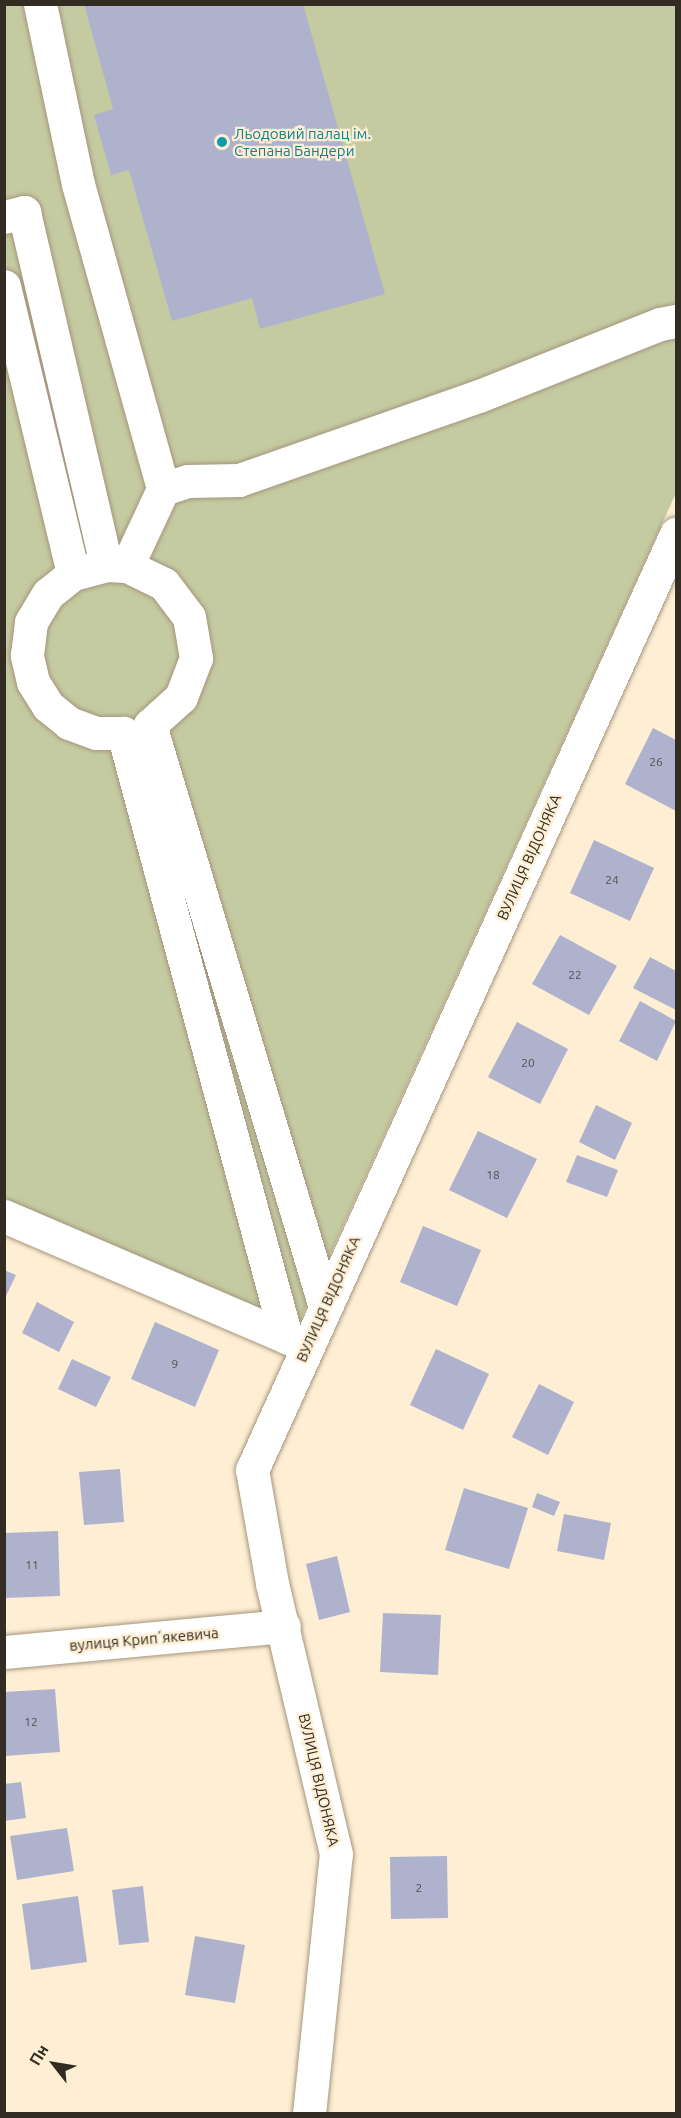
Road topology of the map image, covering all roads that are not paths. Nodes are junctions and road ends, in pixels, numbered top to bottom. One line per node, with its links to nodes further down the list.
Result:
1 (40, 4): 5 (street)
2 (4, 217): 7 (street)
3 (4, 286): 8 (street)
4 (676, 321): 5 (street)
5 (163, 489): 7 (street)
6 (676, 534): 10 (street, ВУЛИЦЯ ВІДОНЯКА)
7 (116, 566): 8 (street); 10 (street)
8 (73, 574): 11 (street)
9 (4, 1216): 11 (street)
10 (325, 1307): 11 (street, ВУЛИЦЯ ВІДОНЯКА)
11 (296, 1342): 12 (street, ВУЛИЦЯ ВІДОНЯКА)
12 (284, 1626): 13 (street, вулиця Крипʼякевича); 14 (street, ВУЛИЦЯ ВІДОНЯКА)
13 (4, 1652)
14 (309, 2114)

